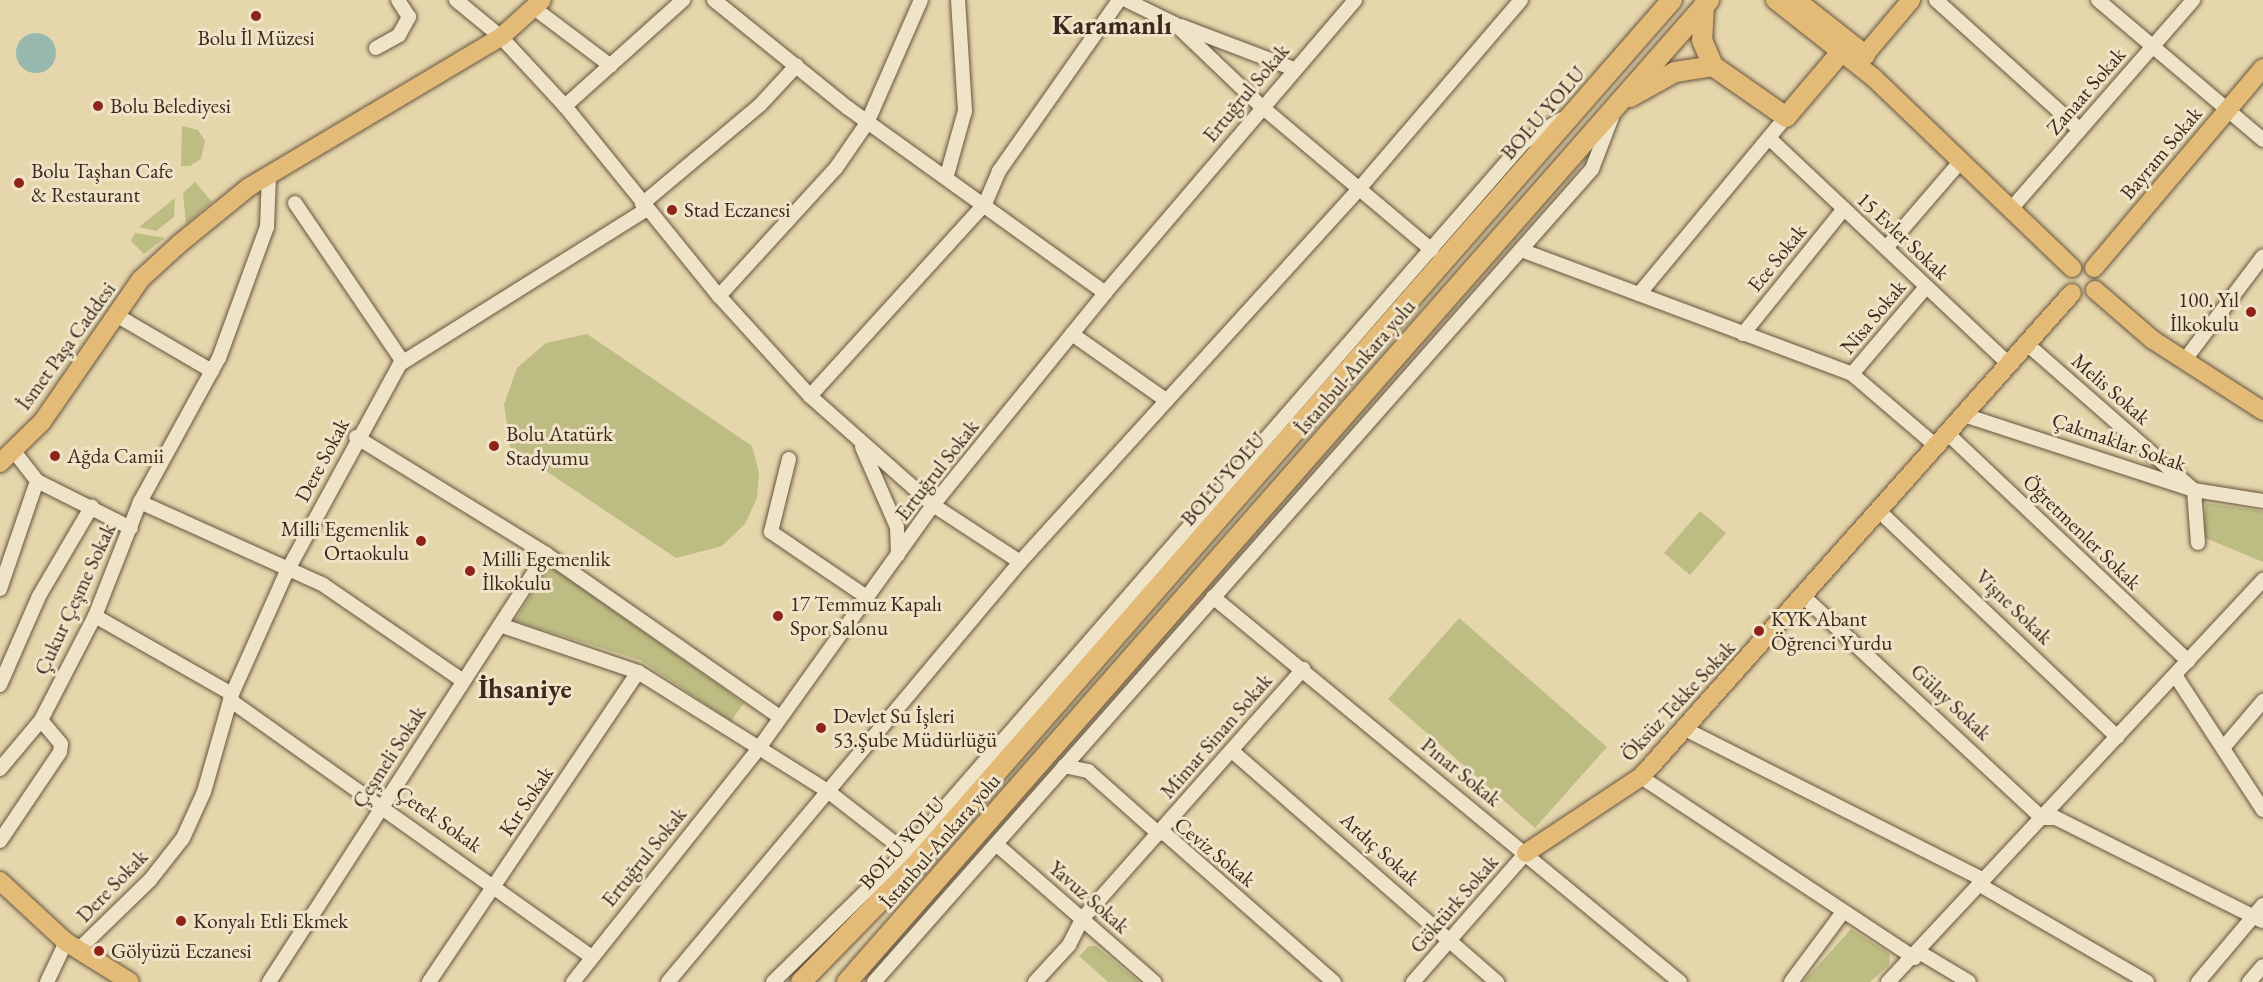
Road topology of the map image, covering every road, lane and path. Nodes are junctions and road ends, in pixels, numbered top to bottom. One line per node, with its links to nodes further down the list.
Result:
1 (398, 0): 26 (street)
2 (456, 0): 24 (street)
3 (682, 0): 30 (street)
4 (714, 0): 29 (street)
5 (921, 0): 41 (street)
6 (958, 0): 47 (street)
7 (1119, 0): 50 (street)
8 (1126, 0): 23 (street)
9 (1355, 0): 33 (street, Ertuğrul Sokak)
10 (1521, 0): 48 (street)
11 (1662, 0): 22 (highway)
12 (1672, 0): 22 (highway, BOLU YOLU)
13 (1768, 0): 27 (main road)
14 (1775, 0): 28 (main road)
15 (1795, 0): 28 (highway)
16 (1911, 0): 28 (main road)
17 (1936, 0): 42 (street)
18 (2098, 0): 25 (street)
19 (2193, 0): 25 (street, Zanaat Sokak)
20 (1706, 2): 31 (highway); 35 (highway, İstanbul-Ankara yolu)
21 (538, 4): 24 (main road, İsmet Paşa Caddesi); 30 (street)
22 (1654, 21): 38 (highway, BOLU YOLU)
23 (1175, 24): 33 (street); 37 (street)
24 (501, 37): 36 (street); 46 (main road, İsmet Paşa Caddesi)
25 (2153, 45): 39 (street); 42 (street, Zanaat Sokak)
26 (376, 48)
27 (1838, 56): 34 (main road); 40 (highway)
28 (1861, 59): 34 (main road)
29 (797, 65): 41 (street); 51 (street, Dere Sokak)
30 (611, 66): 36 (street)
31 (1713, 66): 35 (highway); 40 (highway)
32 (2263, 68): 39 (main road, Bayram Sokak)
33 (1294, 69): 37 (street, Ertuğrul Sokak)
34 (1885, 90): 45 (main road)
35 (1617, 105): 56 (street); 152 (highway, İstanbul-Ankara yolu)
36 (566, 106): 51 (street)
37 (1262, 106): 48 (street); 62 (street, Ertuğrul Sokak)
38 (1577, 111): 55 (street); 151 (highway, BOLU YOLU)
39 (2226, 112): 44 (street); 59 (main road, Bayram Sokak)
40 (1786, 117): 43 (street)
41 (867, 123): 47 (street); 65 (street)
42 (2079, 130): 53 (street, Zanaat Sokak)
43 (1769, 138): 52 (street, 15 Evler Sokak); 64 (street)
44 (2263, 140)
45 (1960, 162): 53 (main road); 54 (street)
46 (269, 174): 66 (main road, İsmet Paşa Caddesi); 73 (street, Çukur Çeşme Sokak)
47 (947, 175): 50 (street)
48 (1359, 189): 55 (street); 76 (street)
49 (295, 203): 71 (street)
50 (986, 204): 62 (street); 75 (street)
51 (644, 207): 65 (street); 71 (street, Dere Sokak)
52 (1844, 209): 54 (street, 15 Evler Sokak); 68 (street, Ece Sokak)
53 (2010, 210): 58 (main road)
54 (1886, 248): 60 (street, 15 Evler Sokak)
55 (1432, 250): 131 (street)
56 (1521, 250): 64 (street); 100 (street)
57 (2263, 256): 70 (street)
58 (2072, 268): 59 (main road); 63 (main road)
59 (2094, 268): 61 (main road)
60 (1926, 287): 72 (street, 15 Evler Sokak); 74 (street, Nisa Sokak)
61 (2095, 290): 63 (main road); 70 (main road)
62 (1104, 293): 67 (street, Ertuğrul Sokak)
63 (2072, 293): 69 (main road)
64 (1639, 294): 68 (street)
65 (719, 296): 75 (street)
66 (116, 315): 73 (street); 82 (main road, İsmet Paşa Caddesi)
67 (1072, 334): 76 (street); 89 (street, Ertuğrul Sokak)
68 (1743, 334): 74 (street)
69 (2027, 344): 72 (main road); 85 (street, Melis Sokak)
70 (2184, 361): 77 (main road)
71 (403, 362): 79 (street, Dere Sokak)
72 (2009, 364): 78 (main road)
73 (212, 371): 87 (street, Çukur Çeşme Sokak)
74 (1852, 374): 80 (street, Öğretmenler Sokak)
75 (810, 396): 81 (street)
76 (1166, 400): 95 (street)
77 (2263, 411)
78 (1964, 415): 80 (main road); 85 (street, Çakmaklar Sokak)
79 (357, 437): 93 (street); 96 (street, Dere Sokak)
80 (1941, 439): 90 (main road, Öksüz Tekke Sokak); 104 (street, Öğretmenler Sokak)
81 (858, 440): 89 (street); 94 (street)
82 (6, 457): 84 (street)
83 (789, 459): 101 (street)
84 (37, 481): 88 (street); 98 (street)
85 (2194, 490): 86 (street, Çakmaklar Sokak); 92 (street)
86 (2263, 501)
87 (140, 502): 91 (street, Çukur Çeşme Sokak); 96 (street)
88 (92, 506): 91 (street); 109 (street)
89 (933, 506): 94 (street, Ertuğrul Sokak); 95 (street)
90 (1878, 510): 99 (main road, Öksüz Tekke Sokak); 115 (street, Vişne Sokak)
91 (131, 528): 102 (street, Çukur Çeşme Sokak)
92 (2198, 543)
93 (546, 554): 103 (street, Çeşmeli Sokak); 112 (street)
94 (898, 555): 101 (street, Ertuğrul Sokak)
95 (1020, 562): 123 (street)
96 (286, 573): 108 (street); 110 (street, Dere Sokak)
97 (2263, 580): 104 (street)
98 (0, 590)
99 (1803, 596): 114 (main road, Öksüz Tekke Sokak); 127 (street, Gülay Sokak)
100 (1213, 597): 105 (street, Pınar Sokak); 119 (street)
101 (868, 598): 112 (street, Ertuğrul Sokak)
102 (95, 616): 110 (street, Çetek Sokak); 113 (street, Çukur Çeşme Sokak)
103 (500, 625): 106 (street); 108 (street, Çeşmeli Sokak)
104 (2188, 661): 107 (street)
105 (1303, 669): 118 (street, Mimar Sinan Sokak); 132 (street, Pınar Sokak)
106 (638, 672): 116 (street); 135 (street, Kır Sokak)
107 (2175, 675): 115 (street); 117 (street)
108 (463, 681): 125 (street, Çeşmeli Sokak)
109 (0, 685)
110 (231, 697): 125 (street, Çetek Sokak); 140 (street, Dere Sokak)
111 (2263, 701): 117 (street)
112 (780, 717): 116 (street, Ertuğrul Sokak)
113 (41, 720): 120 (street, Çukur Çeşme Sokak); 129 (street)
114 (1685, 729): 121 (main road, Öksüz Tekke Sokak); 133 (street)
115 (2117, 737): 127 (street)
116 (759, 748): 123 (street); 142 (street, Ertuğrul Sokak)
117 (2223, 748): 122 (street)
118 (1232, 751): 128 (street, Mimar Sinan Sokak); 139 (street, Ardıç Sokak)
119 (1064, 766): 128 (street, Ceviz Sokak); 130 (street)
120 (0, 769)
121 (1641, 777): 132 (main road, Öksüz Tekke Sokak); 136 (street)
122 (2250, 785): 124 (street); 126 (street)
123 (829, 792): 131 (street); 149 (street)
124 (2263, 792)
125 (383, 805): 135 (street, Çetek Sokak); 146 (street, Çeşmeli Sokak)
126 (2263, 810)
127 (2042, 818): 133 (street); 137 (street)
128 (1160, 832): 138 (street, Mimar Sinan Sokak); 156 (street, Ceviz Sokak)
129 (0, 841)
130 (996, 844): 138 (street, Yavuz Sokak); 153 (street)
131 (906, 852): 150 (street)
132 (1526, 853): 139 (street, Göktürk Sokak); 159 (street, Pınar Sokak)
133 (1982, 883): 141 (street); 163 (street)
134 (1, 884): 140 (main road)
135 (495, 885): 142 (street, Çetek Sokak); 147 (street, Kır Sokak)
136 (1843, 912): 141 (street); 160 (street)
137 (2260, 914): 164 (street)
138 (1082, 919): 154 (street, Mimar Sinan Sokak); 155 (street, Yavuz Sokak)
139 (1450, 939): 157 (street, Göktürk Sokak); 158 (street, Ardıç Sokak)
140 (71, 946): 144 (street, Dere Sokak); 145 (main road)
141 (1916, 955): 161 (street); 162 (street)
142 (592, 957): 148 (street, Ertuğrul Sokak)
143 (2263, 966): 165 (street)
144 (46, 982)
145 (130, 982)
146 (269, 982)
147 (429, 982)
148 (573, 982)
149 (668, 982)
150 (773, 982)
151 (801, 982)
152 (847, 982)
153 (874, 982)
154 (1035, 982)
155 (1154, 982)
156 (1334, 982)
157 (1413, 982)
158 (1497, 982)
159 (1680, 982)
160 (1791, 982)
161 (1888, 982)
162 (1969, 982)
163 (2147, 982)
164 (2198, 982)
165 (2248, 982)

